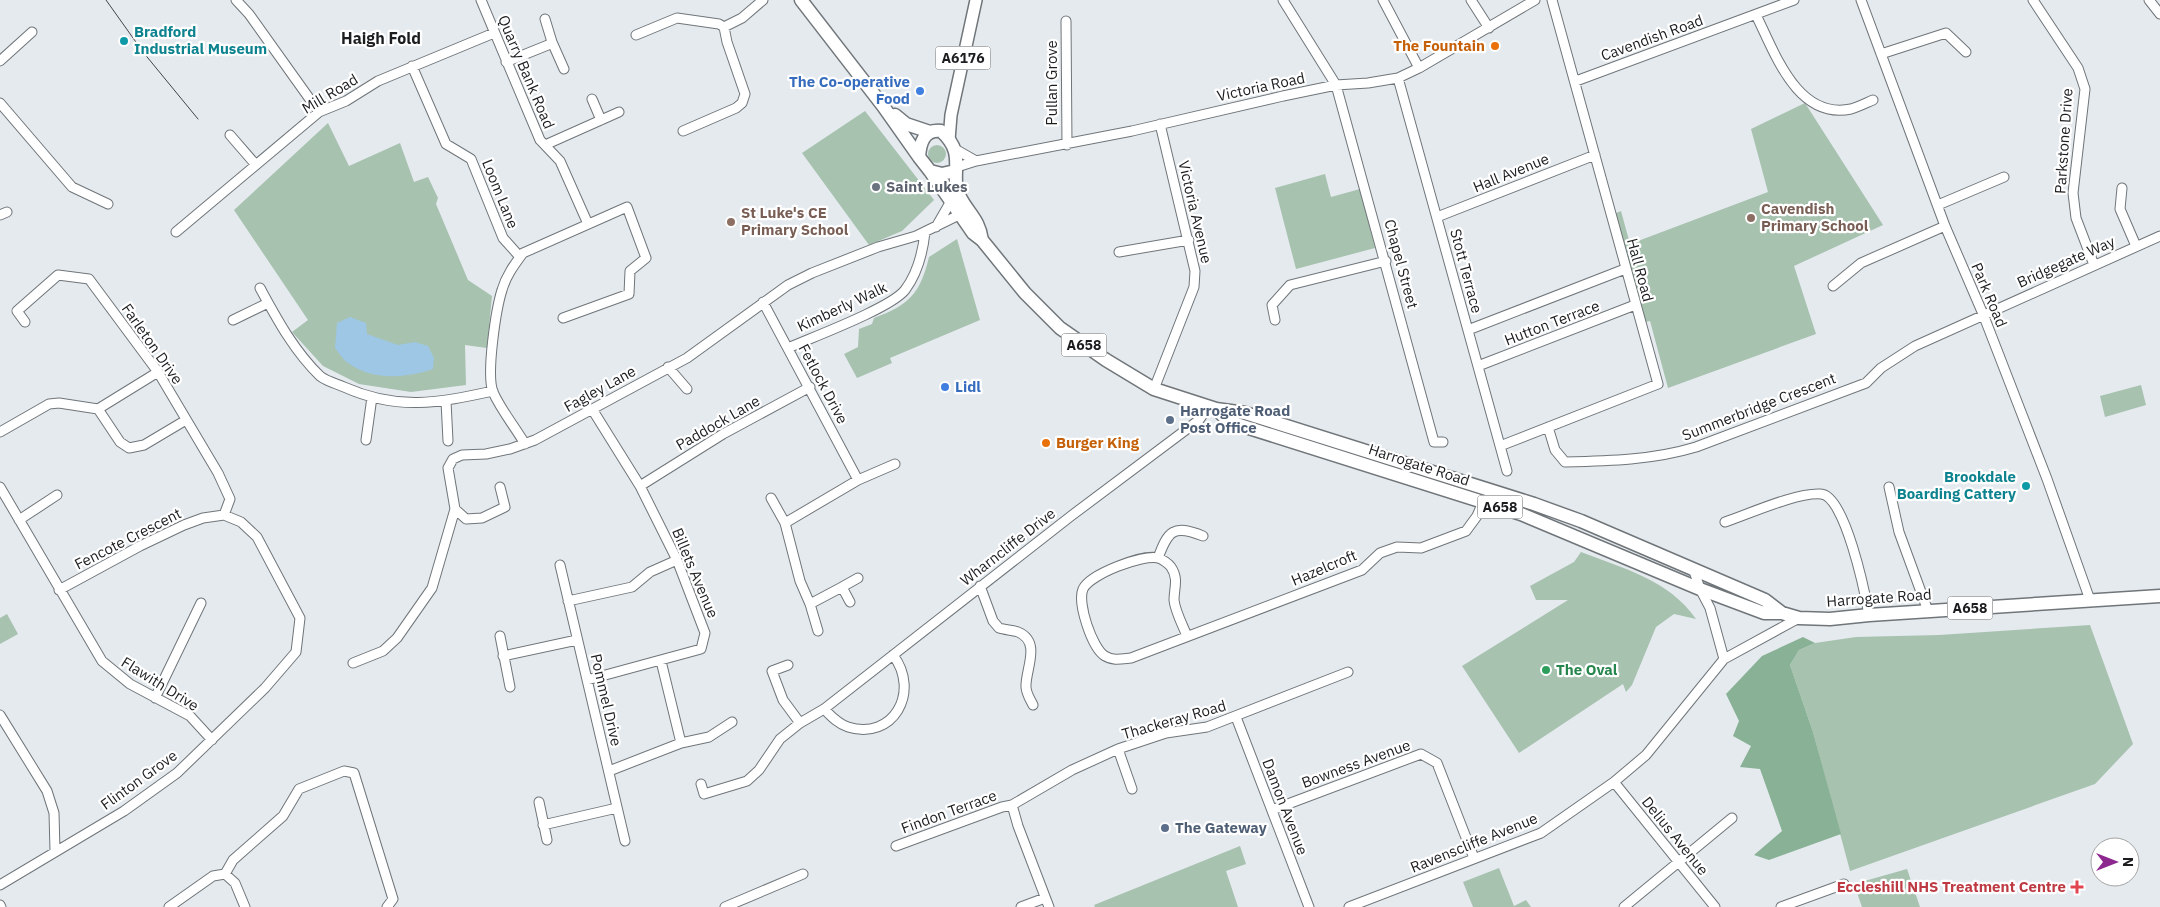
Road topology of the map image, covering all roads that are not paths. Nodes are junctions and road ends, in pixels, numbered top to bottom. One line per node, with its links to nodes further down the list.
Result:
1 (236, 0): 39 (street)
2 (481, 0): 22 (street, Quarry Bank Road)
3 (763, 0): 19 (street)
4 (801, 0): 38 (highway)
5 (976, 0): 45 (main road, A6176)
6 (1283, 0): 34 (street, Chapel Street)
7 (1383, 0): 30 (street)
8 (1471, 0): 20 (street)
9 (1535, 0): 20 (street, Victoria Road)
10 (1552, 0): 33 (street, Hall Road)
11 (1861, 0): 26 (street, Park Road)
12 (2033, 0): 72 (street, Parkstone Drive)
13 (2149, 0): 15 (street)
14 (1790, 1): 16 (street, Cavendish Road)
15 (2160, 14)
16 (1756, 15): 33 (street, Cavendish Road); 36 (street)
17 (545, 19): 24 (street)
18 (1066, 21): 47 (street, Pullan Grove)
19 (724, 27): 23 (street); 43 (street)
20 (1489, 28): 30 (street, Victoria Road)
21 (32, 32): 27 (street)
22 (494, 32): 28 (street, Quarry Bank Road); 29 (street, Mill Road)
23 (636, 35)
24 (552, 42): 28 (street); 31 (street)
25 (1966, 52): 26 (street)
26 (1882, 54): 58 (street, Park Road)
27 (0, 61)
28 (506, 62): 46 (street, Quarry Bank Road)
29 (412, 66): 39 (street, Mill Road); 70 (street, Loom Lane)
30 (1418, 68): 32 (street, Victoria Road)
31 (564, 69)
32 (1398, 78): 34 (street, Victoria Road); 60 (street, Stott Terrace)
33 (1576, 81): 48 (street, Hall Road)
34 (1336, 85): 42 (street, Victoria Road); 71 (street, Chapel Street)
35 (592, 99): 41 (street)
36 (1872, 100)
37 (0, 103): 57 (street)
38 (883, 106): 45 (highway); 49 (highway, Harrogate Road)
39 (319, 112): 51 (street, Mill Road)
40 (619, 112): 41 (street)
41 (602, 120): 46 (street)
42 (1160, 124): 47 (street, Victoria Road); 67 (street, Victoria Avenue)
43 (683, 131)
44 (230, 135): 51 (street)
45 (944, 138): 49 (highway); 50 (street); 52 (highway, Harrogate Road)
46 (545, 145): 61 (street, Quarry Bank Road)
47 (1067, 145): 50 (street, Victoria Road)
48 (1595, 155): 60 (street, Hall Avenue); 73 (street, Hall Road)
49 (919, 157): 53 (highway, Harrogate Road)
50 (976, 161): 52 (street, Victoria Road)
51 (256, 166): 64 (street, Mill Road)
52 (956, 169): 53 (highway); 59 (highway, Harrogate Road / A658)
53 (930, 171): 56 (highway, Harrogate Road / A658)
54 (2004, 177): 58 (street)
55 (2122, 188): 68 (street)
56 (951, 201): 59 (highway, Harrogate Road / A658); 63 (street)
57 (108, 204)
58 (1938, 205): 62 (street, Park Road)
59 (963, 210): 63 (street, Fagley Lane); 90 (highway, Harrogate Road / A658)
60 (1437, 218): 84 (street, Stott Terrace)
61 (588, 224): 70 (street); 80 (street)
62 (1945, 226): 74 (street); 79 (street, Park Road)
63 (936, 228): 65 (street, Fagley Lane)
64 (176, 232)
65 (926, 232): 76 (street, Fagley Lane); 85 (street, Kimberly Walk)
66 (2160, 236): 68 (street, Bridgegate Way)
67 (1188, 240): 69 (street); 90 (street, Victoria Avenue)
68 (2136, 246): 72 (street, Bridgegate Way)
69 (1119, 252)
70 (520, 257): 92 (street)
71 (1386, 261): 82 (street); 103 (street, Chapel Street)
72 (2094, 265): 79 (street, Bridgegate Way)
73 (1625, 269): 78 (street, Hall Road); 84 (street)
74 (1833, 286)
75 (260, 288): 77 (street)
76 (762, 302): 85 (street, Fetlock Drive); 87 (street, Fagley Lane)
77 (268, 304): 81 (street); 93 (street)
78 (1635, 305): 86 (street, Hutton Terrace); 99 (street, Hall Road)
79 (1983, 314): 99 (street, Summerbridge Crescent); 132 (street, Park Road)
80 (563, 318)
81 (233, 320)
82 (1275, 320)
83 (25, 322): 88 (street, Farleton Drive)
84 (1468, 330): 86 (street, Stott Terrace)
85 (788, 348): 89 (street, Fetlock Drive)
86 (1478, 366): 105 (street, Stott Terrace)
87 (668, 367): 91 (street); 97 (street, Fagley Lane)
88 (158, 372): 96 (street); 98 (street, Farleton Drive)
89 (810, 387): 108 (street, Fetlock Drive); 110 (street, Paddock Lane)
90 (1154, 389): 95 (highway, Harrogate Road / A658)
91 (687, 390)
92 (493, 391): 94 (street); 104 (street)
93 (372, 396): 94 (street); 101 (street)
94 (446, 401): 102 (street)
95 (1212, 408): 115 (highway, Harrogate Road / A658); 125 (highway, Harrogate Road / A658); 127 (street, Wharncliffe Drive)
96 (98, 409): 98 (street); 100 (street)
97 (592, 409): 104 (street, Fagley Lane); 110 (street, Billets Avenue)
98 (186, 420): 117 (street, Farleton Drive)
99 (1548, 427): 105 (street, Hall Road)
100 (0, 432)
101 (366, 440)
102 (448, 441)
103 (1443, 442)
104 (525, 444): 116 (street, Fagley Lane)
105 (1500, 446): 107 (street, Stott Terrace)
106 (895, 464): 108 (street)
107 (1507, 471)
108 (858, 480): 120 (street)
109 (500, 486): 116 (street)
110 (640, 486): 123 (street, Billets Avenue)
111 (0, 487): 118 (street, Flawith Drive)
112 (1889, 487): 137 (street)
113 (57, 495): 118 (street)
114 (771, 498): 120 (street)
115 (1482, 502): 129 (highway, Harrogate Road / A658); 143 (street, Hazelcroft)
116 (455, 509): 149 (street, Fagley Lane)
117 (224, 515): 130 (street, Fencote Crescent); 161 (street, Flinton Grove)
118 (19, 520): 130 (street, Flawith Drive)
119 (1725, 522): 139 (street)
120 (785, 523): 136 (street)
121 (1202, 536): 122 (street)
122 (1158, 558): 143 (street); 143 (street, Hazelcroft)
123 (677, 560): 133 (street); 148 (street, Billets Avenue)
124 (560, 565): 133 (street, Pommel Drive)
125 (1692, 568): 129 (street); 138 (highway, Harrogate Road / A658)
126 (858, 578): 128 (street)
127 (980, 586): 145 (street, Wharncliffe Drive); 155 (street)
128 (842, 587): 134 (street); 136 (street)
129 (1700, 589): 138 (highway, Harrogate Road / A658); 147 (street)
130 (59, 590): 154 (street, Flawith Drive)
131 (2160, 596): 132 (highway, Harrogate Road / A658)
132 (2090, 600): 137 (highway, Harrogate Road / A658)
133 (568, 601): 144 (street, Pommel Drive)
134 (850, 602)
135 (202, 603): 154 (street)
136 (810, 604): 141 (street)
137 (1928, 611): 139 (highway, Harrogate Road / A658)
138 (1782, 613): 140 (highway, Harrogate Road / A658)
139 (1869, 615): 140 (highway, Harrogate Road / A658)
140 (1799, 618): 147 (street, Ravenscliffe Avenue)
141 (818, 631)
142 (500, 636): 146 (street)
143 (1187, 636)
144 (577, 640): 146 (street); 152 (street, Pommel Drive)
145 (893, 655): 156 (street, Wharncliffe Drive); 156 (street)
146 (503, 656): 153 (street)
147 (1724, 659): 165 (street, Ravenscliffe Avenue)
148 (661, 660): 152 (street, Billets Avenue); 162 (street)
149 (353, 663)
150 (788, 665): 160 (street)
151 (1348, 672): 158 (street, Thackeray Road)
152 (587, 680): 164 (street, Pommel Drive)
153 (510, 687)
154 (155, 698): 161 (street, Flawith Drive)
155 (1033, 705)
156 (824, 709): 160 (street, Wharncliffe Drive)
157 (0, 715): 177 (street)
158 (1236, 717): 163 (street, Thackeray Road); 171 (street, Damon Avenue)
159 (732, 722): 162 (street)
160 (800, 722): 166 (street, Wharncliffe Drive)
161 (212, 740): 177 (street, Flinton Grove)
162 (681, 743): 164 (street)
163 (1118, 750): 167 (street, Thackeray Road); 169 (street, Thackeray Road)
164 (609, 771): 170 (street, Pommel Drive)
165 (1614, 782): 178 (street, Ravenscliffe Avenue); 179 (street, Delius Avenue)
166 (701, 784)
167 (1132, 789)
168 (539, 802): 173 (street)
169 (1012, 805): 176 (street, Findon Terrace); 184 (street)
170 (617, 808): 173 (street); 175 (street, Pommel Drive)
171 (1272, 810): 178 (street, Bowness Avenue); 192 (street, Damon Avenue)
172 (1732, 818): 179 (street)
173 (543, 825): 174 (street)
174 (547, 840)
175 (625, 841)
176 (896, 846)
177 (55, 851): 183 (street, Flinton Grove)
178 (1474, 858): 193 (street, Ravenscliffe Avenue)
179 (1680, 862): 194 (street); 195 (street, Delius Avenue)
180 (225, 874): 186 (street); 187 (street); 188 (street)
181 (803, 874): 189 (street)
182 (1844, 884): 185 (street)
183 (0, 885)
184 (1046, 898): 190 (street); 191 (street)
185 (1803, 903): 196 (street)
186 (169, 907)
187 (245, 907)
188 (387, 907)
189 (725, 907)
190 (1022, 907)
191 (1049, 907)
192 (1309, 907)
193 (1349, 907)
194 (1624, 907)
195 (1715, 907)
196 (1781, 907)

